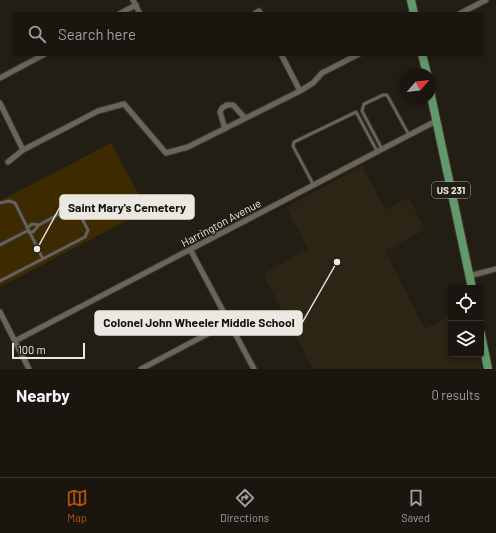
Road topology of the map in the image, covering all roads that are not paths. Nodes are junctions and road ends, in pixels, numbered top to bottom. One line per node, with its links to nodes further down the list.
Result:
1 (411, 0): 6 (main road)
2 (486, 0): 7 (street)
3 (134, 3): 4 (street); 5 (street)
4 (122, 12)
5 (139, 12)
6 (414, 12)
7 (463, 12)
8 (41, 56): 13 (street)
9 (282, 56): 14 (street)
10 (355, 56): 14 (street)
11 (422, 56): 12 (main road)
12 (426, 68)
13 (0, 78)
14 (300, 91): 17 (street)
15 (0, 103): 21 (street)
16 (433, 104): 18 (main road, US 231)
17 (245, 118): 19 (street); 19 (street)
18 (436, 121): 20 (street, Harrington Avenue); 32 (main road, US 231)
19 (225, 129): 21 (street)
20 (410, 135): 22 (street, Harrington Avenue); 22 (lane)
21 (23, 150): 23 (street)
22 (380, 150): 24 (street, Harrington Avenue); 24 (lane)
23 (8, 162)
24 (314, 185): 29 (street, Harrington Avenue)
25 (0, 203): 27 (lane)
26 (39, 225): 27 (lane); 27 (lane); 30 (lane)
27 (27, 230): 28 (lane); 30 (lane)
28 (0, 245)
29 (191, 251): 36 (street); 37 (street, Harrington Avenue)
30 (43, 259): 33 (lane)
31 (496, 269): 32 (street)
32 (469, 276): 34 (main road, US 231)
33 (0, 282)
34 (471, 285)
35 (0, 312): 37 (street)
36 (230, 322): 40 (street); 41 (street)
37 (15, 341): 39 (street)
38 (484, 349): 42 (main road)
39 (29, 369)
40 (141, 369)
41 (254, 369)
42 (488, 369)

